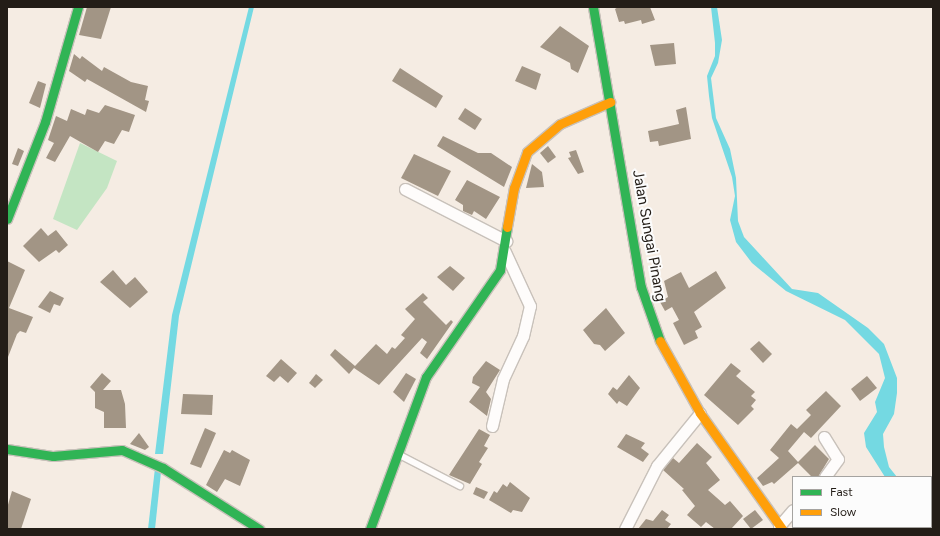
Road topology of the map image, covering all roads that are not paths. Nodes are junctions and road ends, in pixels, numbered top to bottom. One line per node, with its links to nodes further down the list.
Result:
1 (78, 7): 5 (street)
2 (593, 7): 3 (street, Jalan Sungai Pinang)
3 (610, 102): 6 (street); 8 (street, Jalan Sungai Pinang)
4 (406, 189): 6 (street)
5 (7, 219)
6 (506, 241): 7 (street)
7 (505, 252): 9 (street); 12 (street)
8 (700, 413): 16 (street, Jalan Sungai Pinang); 19 (street)
9 (492, 426)
10 (824, 437): 13 (street)
11 (7, 449): 17 (street)
12 (396, 453): 14 (lane); 18 (street)
13 (827, 476)
14 (460, 486)
15 (792, 511): 16 (street)
16 (780, 527)
17 (259, 529)
18 (370, 529)
19 (625, 529)

